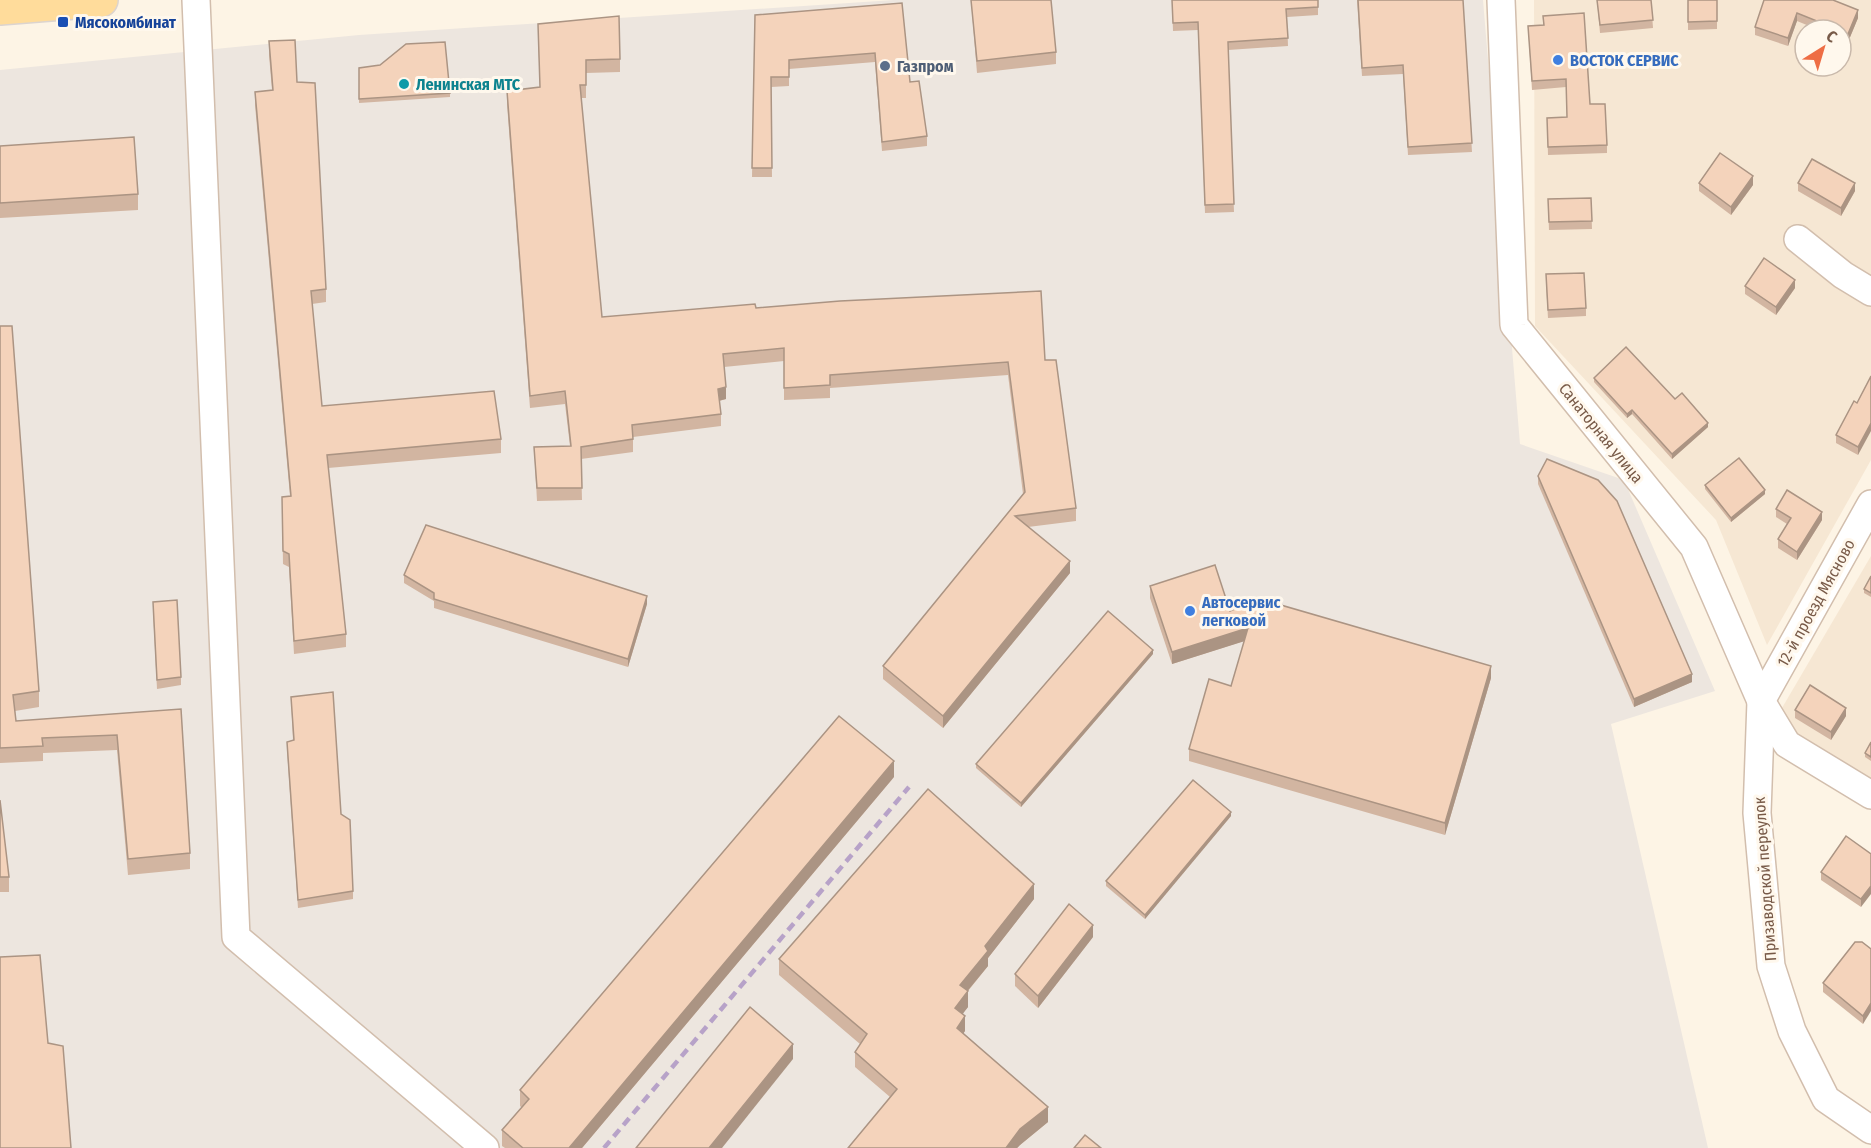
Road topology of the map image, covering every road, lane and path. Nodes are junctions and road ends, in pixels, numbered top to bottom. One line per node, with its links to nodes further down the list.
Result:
1 (101, 0): 4 (main road)
2 (196, 0): 11 (street)
3 (1501, 0): 8 (street, Санаторная улица)
4 (0, 8)
5 (1798, 238): 6 (street)
6 (1871, 292)
7 (1871, 504): 8 (street, 12-й проезд Мясново)
8 (1761, 701): 9 (street, Санаторная улица); 10 (street, Призаводской переулок)
9 (1871, 795)
10 (1871, 1130)
11 (485, 1148)

